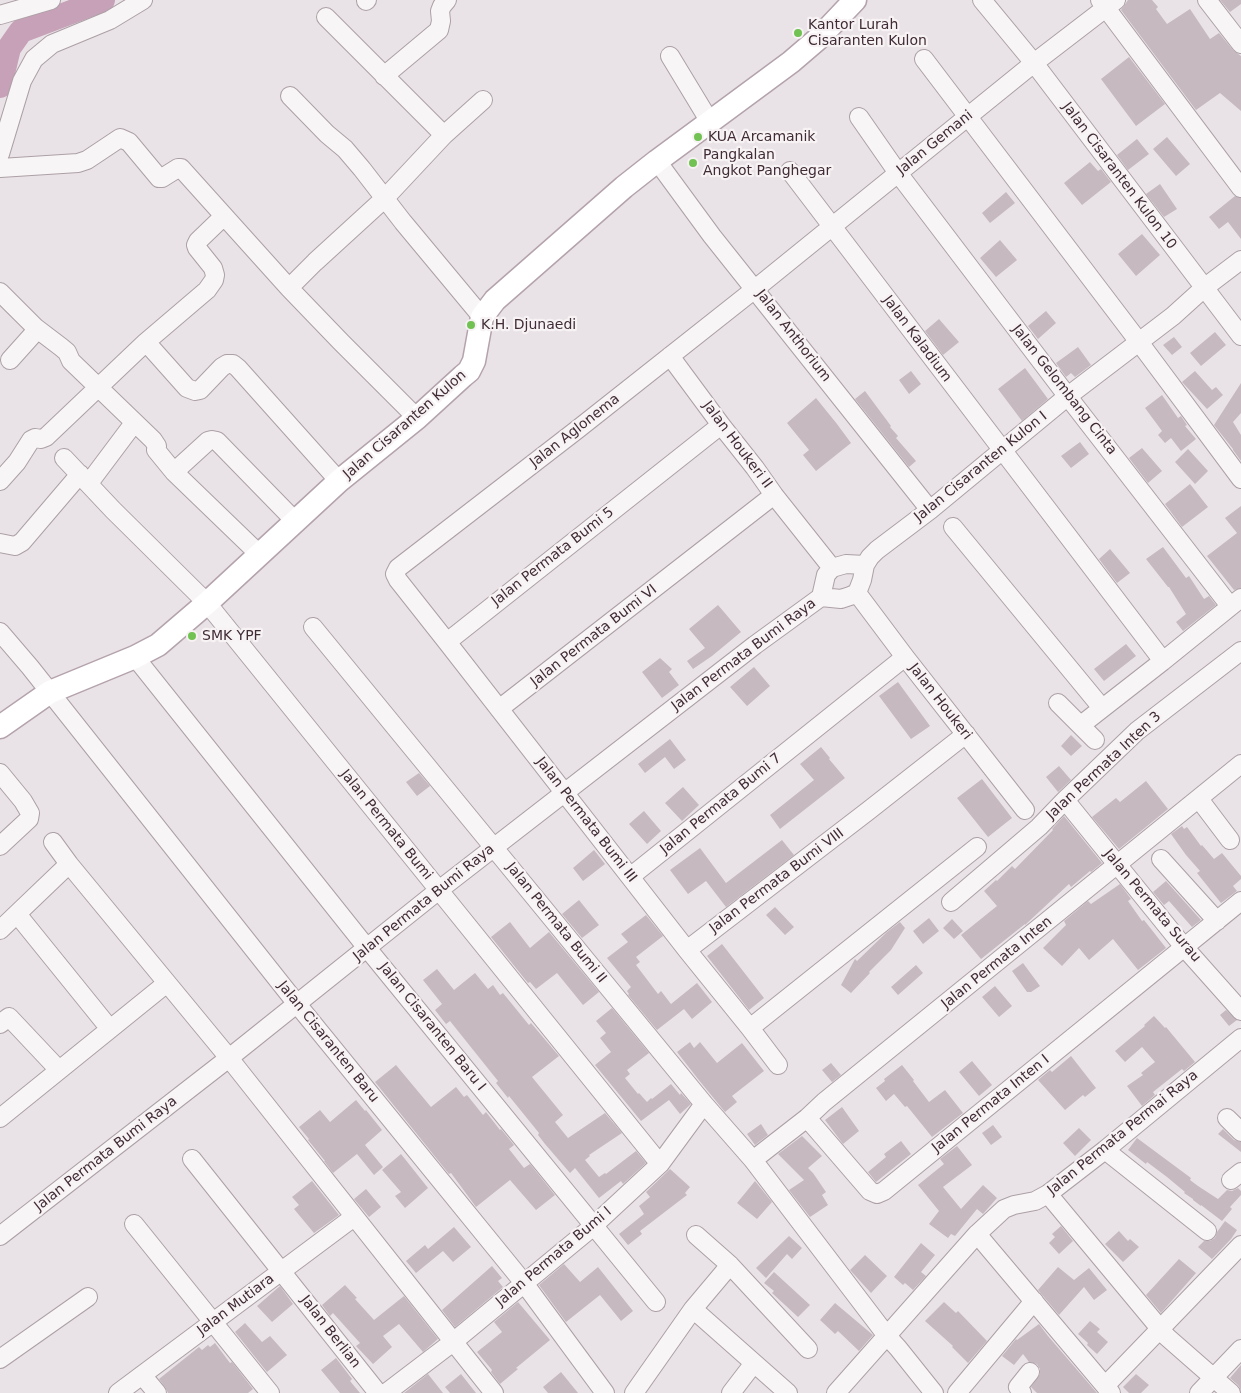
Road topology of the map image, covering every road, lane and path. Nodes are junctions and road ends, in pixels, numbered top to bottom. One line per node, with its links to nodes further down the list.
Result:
1 (51, 0): 8 (street)
2 (143, 0): 21 (street)
3 (447, 0): 14 (street)
4 (855, 0): 19 (main road, Jalan Cisaranten Kulon)
5 (982, 0): 13 (street, Jalan Cisaranten Kulon 10)
6 (1208, 0): 10 (street)
7 (1108, 3): 13 (street, Jalan Gemani); 26 (street)
8 (0, 15)
9 (326, 17): 14 (street)
10 (1241, 44)
11 (670, 56): 19 (street)
12 (924, 59): 17 (street)
13 (1034, 63): 17 (street, Jalan Gemani); 32 (street, Jalan Cisaranten Kulon 10)
14 (384, 76): 20 (street)
15 (290, 96): 27 (street)
16 (484, 100): 20 (street)
17 (968, 116): 25 (street, Jalan Gemani); 39 (street)
18 (858, 117): 25 (street, Jalan Gelombang Cinta)
19 (710, 122): 22 (main road, Jalan Cisaranten Kulon)
20 (444, 136): 27 (street)
21 (1, 148)
22 (657, 161): 33 (street, Jalan Anthorium); 35 (main road, Jalan Cisaranten Kulon)
23 (0, 168): 28 (street)
24 (790, 171): 29 (street, Jalan Kaladium)
25 (898, 173): 29 (street, Jalan Gemani); 43 (street, Jalan Gelombang Cinta)
26 (1241, 188)
27 (385, 198): 31 (street); 35 (street)
28 (224, 216): 31 (street); 38 (street)
29 (832, 227): 33 (street, Jalan Gemani); 47 (street, Jalan Kaladium)
30 (1241, 260): 32 (street, Jalan Cisaranten Kulon I)
31 (289, 288): 44 (street)
32 (1204, 288): 37 (street, Jalan Cisaranten Kulon 10); 39 (street, Jalan Cisaranten Kulon I)
33 (755, 289): 40 (street, Jalan Aglonema); 55 (street, Jalan Anthorium)
34 (0, 292): 36 (street)
35 (482, 317): 44 (main road, Jalan Cisaranten Kulon)
36 (36, 328): 41 (street); 42 (street)
37 (1241, 336)
38 (146, 342): 42 (street); 53 (street)
39 (1139, 342): 43 (street, Jalan Cisaranten Kulon I); 51 (street)
40 (670, 356): 46 (street, Jalan Houkeri II); 63 (street, Jalan Aglonema)
41 (10, 360)
42 (98, 387): 45 (street); 52 (street)
43 (1068, 396): 47 (street, Jalan Cisaranten Kulon I); 66 (street, Jalan Gelombang Cinta)
44 (417, 418): 53 (main road, Jalan Cisaranten Kulon)
45 (134, 423): 49 (street); 50 (street)
46 (721, 425): 54 (street, Jalan Houkeri II); 70 (street, Jalan Permata Bumi 5)
47 (1003, 451): 55 (street, Jalan Cisaranten Kulon I); 74 (street, Jalan Kaladium)
48 (64, 458): 50 (street, Jalan Permata Bumi)
49 (174, 472): 56 (street); 59 (street)
50 (84, 479): 58 (street); 67 (street, Jalan Permata Bumi)
51 (1241, 479)
52 (0, 481)
53 (339, 482): 56 (main road, Jalan Cisaranten Kulon)
54 (774, 495): 60 (street, Jalan Houkeri II); 62 (street)
55 (930, 510): 61 (street, Jalan Cisaranten Kulon I)
56 (295, 521): 59 (main road, Jalan Cisaranten Kulon)
57 (953, 527): 77 (street)
58 (0, 543)
59 (259, 554): 67 (main road, Jalan Cisaranten Kulon)
60 (688, 563): 78 (street, Jalan Permata Bumi VI)
61 (865, 565): 62 (street); 64 (street, Jalan Cisaranten Kulon I)
62 (832, 568): 65 (street)
63 (395, 574): 70 (street, Jalan Permata Bumi III)
64 (857, 593): 65 (street, Jalan Permata Bumi Raya); 73 (street, Jalan Houkeri)
65 (821, 597): 85 (street, Jalan Permata Bumi Raya)
66 (1236, 602): 74 (street)
67 (207, 603): 72 (main road, Jalan Cisaranten Kulon); 98 (street, Jalan Permata Bumi)
68 (313, 627): 92 (street, Jalan Permata Bumi II)
69 (0, 632): 75 (street, Jalan Cisaranten Baru)
70 (447, 642): 78 (street, Jalan Permata Bumi III)
71 (1241, 651): 87 (street, Jalan Permata Inten 3)
72 (135, 657): 75 (main road, Jalan Cisaranten Kulon); 105 (street, Jalan Cisaranten Baru I)
73 (905, 657): 81 (street, Jalan Houkeri); 97 (street, Jalan Permata Bumi 7)
74 (1163, 661): 77 (street)
75 (50, 692): 80 (main road, Jalan Cisaranten Kulon); 108 (street, Jalan Cisaranten Baru)
76 (1058, 703): 79 (street)
77 (1102, 708): 79 (street)
78 (500, 709): 85 (street, Jalan Permata Bumi III)
79 (1081, 726): 82 (street)
80 (0, 727)
81 (966, 734): 88 (street, Jalan Houkeri); 106 (street, Jalan Permata Bumi VIII)
82 (1095, 740)
83 (1241, 764): 86 (street, Jalan Permata Inten)
84 (0, 773): 91 (street)
85 (564, 793): 92 (street, Jalan Permata Bumi Raya); 97 (street, Jalan Permata Bumi III)
86 (1198, 799): 89 (street); 96 (street, Jalan Permata Inten)
87 (1065, 800): 96 (street, Jalan Permata Surau); 100 (street, Jalan Permata Inten 3)
88 (1025, 810)
89 (1230, 840)
90 (53, 842): 95 (street)
91 (0, 846)
92 (494, 847): 98 (street, Jalan Permata Bumi Raya); 117 (street, Jalan Permata Bumi II)
93 (977, 847): 111 (street)
94 (1161, 859): 102 (street)
95 (69, 864): 101 (street); 107 (street)
96 (1118, 865): 104 (street, Jalan Permata Surau); 119 (street, Jalan Permata Inten)
97 (630, 877): 106 (street, Jalan Permata Bumi III)
98 (439, 890): 105 (street, Jalan Permata Bumi Raya); 125 (street, Jalan Permata Bumi)
99 (1241, 901): 102 (street, Jalan Permata Inten I)
100 (951, 902)
101 (17, 914): 103 (street); 112 (street)
102 (1217, 921): 104 (street, Jalan Permata Inten I)
103 (0, 930)
104 (1184, 947): 109 (street, Jalan Permata Surau); 119 (street, Jalan Permata Inten I)
105 (367, 948): 108 (street, Jalan Permata Bumi Raya); 129 (street, Jalan Cisaranten Baru I)
106 (686, 950): 111 (street, Jalan Permata Bumi III)
107 (167, 983): 112 (street); 114 (street)
108 (298, 1004): 114 (street, Jalan Permata Bumi Raya); 137 (street, Jalan Cisaranten Baru)
109 (1241, 1011)
110 (3, 1016): 116 (street)
111 (750, 1028): 115 (street, Jalan Permata Bumi III)
112 (110, 1029): 116 (street)
113 (1241, 1038): 122 (street, Jalan Permata Permai Raya)
114 (229, 1058): 127 (street); 133 (street, Jalan Permata Bumi Raya)
115 (778, 1065)
116 (59, 1070): 118 (street)
117 (704, 1104): 124 (street, Jalan Permata Bumi II); 125 (street, Jalan Permata Bumi I)
118 (0, 1118)
119 (807, 1118): 124 (street, Jalan Permata Inten)
120 (1227, 1118): 121 (street)
121 (1241, 1132)
122 (1105, 1150): 126 (street, Jalan Permata Permai Raya); 130 (street)
123 (192, 1158): 136 (street)
124 (753, 1160): 144 (street, Jalan Permata Bumi II)
125 (660, 1164): 129 (street, Jalan Permata Bumi I)
126 (1048, 1194): 131 (street, Jalan Permata Permai Raya); 143 (street)
127 (354, 1217): 136 (street, Jalan Mutiara); 145 (street)
128 (134, 1224): 142 (street)
129 (594, 1225): 137 (street, Jalan Permata Bumi I); 140 (street, Jalan Cisaranten Baru I)
130 (1207, 1231)
131 (977, 1234): 139 (street); 144 (street, Jalan Permata Permai Raya)
132 (696, 1235): 135 (street)
133 (0, 1236)
134 (1241, 1245): 143 (street)
135 (730, 1265): 141 (street); 146 (street)
136 (282, 1271): 142 (street, Jalan Mutiara); 157 (street, Jalan Berlian)
137 (524, 1283): 145 (street, Jalan Permata Bumi I); 160 (street, Jalan Cisaranten Baru)
138 (88, 1297): 148 (street)
139 (1034, 1301): 153 (street); 166 (street)
140 (656, 1302)
141 (693, 1309): 149 (street); 161 (street)
142 (213, 1322): 151 (street, Jalan Mutiara); 156 (street)
143 (1160, 1328): 152 (street); 153 (street)
144 (887, 1336): 164 (street, Jalan Permata Permai Raya); 165 (street, Jalan Permata Bumi II)
145 (453, 1342): 158 (street, Jalan Permata Bumi I); 159 (street)
146 (808, 1349)
147 (1241, 1349): 152 (street)
148 (0, 1359)
149 (754, 1363): 162 (street); 163 (street)
150 (1030, 1372): 167 (street)
151 (142, 1375): 154 (street, Jalan Mutiara); 155 (street)
152 (1213, 1378): 168 (street); 169 (street)
153 (1108, 1389)
154 (118, 1393)
155 (156, 1393)
156 (270, 1393)
157 (378, 1393)
158 (386, 1393)
159 (494, 1393)
160 (605, 1393)
161 (634, 1393)
162 (731, 1393)
163 (788, 1393)
164 (836, 1393)
165 (934, 1393)
166 (957, 1393)
167 (1022, 1393)
168 (1199, 1393)
169 (1231, 1393)

